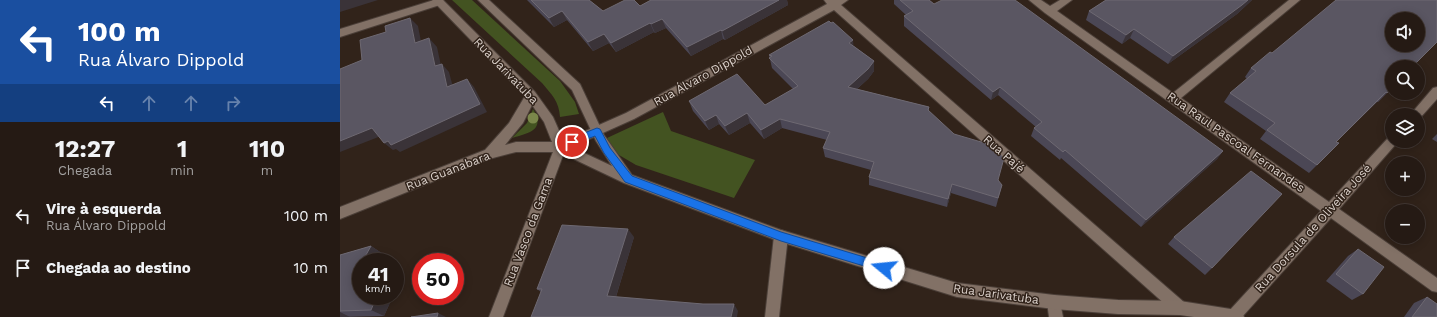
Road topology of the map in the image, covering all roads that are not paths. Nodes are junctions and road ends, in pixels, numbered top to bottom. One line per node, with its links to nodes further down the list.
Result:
1 (483, 0): 13 (street)
2 (1034, 0): 7 (street, Rua Raul Pascoal Fernandes)
3 (1067, 0): 7 (street)
4 (1295, 0): 11 (street)
5 (438, 1): 8 (street); 10 (street, Rua Jarivatuba)
6 (835, 2): 13 (street, Rua Álvaro Dippold); 23 (street, Rua Pajé)
7 (1049, 11): 11 (street, Rua Raul Pascoal Fernandes)
8 (340, 33)
9 (1437, 91): 12 (street)
10 (530, 95): 14 (street, Rua Jarivatuba); 16 (street)
11 (1174, 98): 18 (street, Rua Raul Pascoal Fernandes)
12 (1422, 108)
13 (597, 131): 14 (street, Rua Álvaro Dippold); 17 (street)
14 (560, 147): 16 (street, Rua Guanabara); 17 (street, Rua Jarivatuba); 25 (street, Rua Vasco da Gama)
15 (1386, 148): 18 (street, Rua Dorsula de Oliveira José)
16 (488, 154): 19 (street, Rua Guanabara)
17 (628, 179): 20 (street, Rua Jarivatuba)
18 (1330, 210): 21 (street, Rua Raul Pascoal Fernandes); 24 (street, Rua Dorsula de Oliveira José)
19 (340, 213)
20 (781, 236): 22 (street, Rua Jarivatuba); 26 (street)
21 (1437, 286)
22 (1054, 302): 23 (street, Rua Jarivatuba); 27 (street)
23 (1180, 308): 24 (street, Rua Jarivatuba)
24 (1235, 316)
25 (496, 317)
26 (772, 317)
27 (1056, 317)

